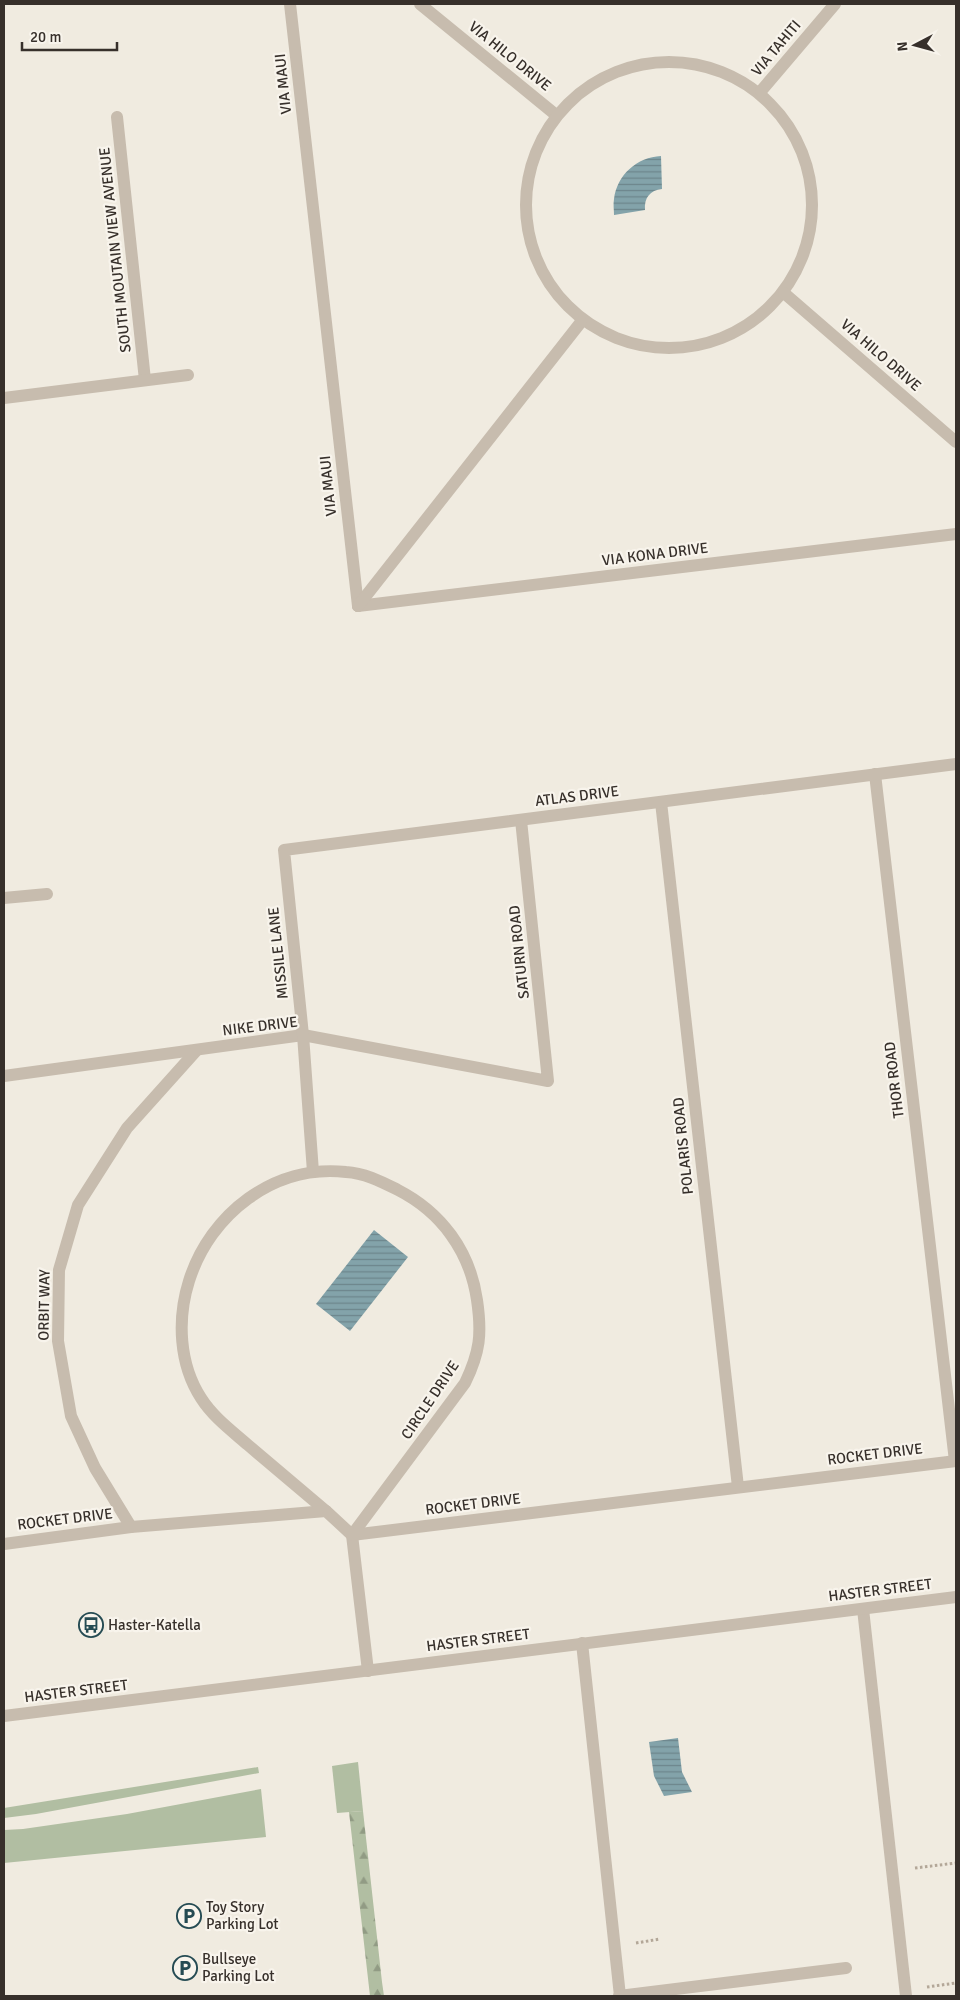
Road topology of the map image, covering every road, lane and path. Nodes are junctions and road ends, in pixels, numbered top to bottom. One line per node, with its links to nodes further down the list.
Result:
1 (290, 4): 14 (street, VIA MAUI)
2 (420, 4): 5 (street, VIA HILO DRIVE)
3 (835, 4): 4 (street, VIA TAHITI)
4 (761, 91): 5 (street); 7 (street)
5 (556, 115): 8 (street)
6 (117, 117): 10 (street, SOUTH MOUTAIN VIEW AVENUE)
7 (784, 293): 8 (street); 12 (street, VIA HILO DRIVE)
8 (581, 322): 14 (street)
9 (188, 375): 10 (street)
10 (145, 380): 11 (street)
11 (4, 398)
12 (956, 442)
13 (956, 534): 14 (street, VIA KONA DRIVE)
14 (358, 606)
15 (956, 764): 16 (street)
16 (875, 774): 17 (street, ATLAS DRIVE); 27 (street, THOR ROAD)
17 (661, 802): 18 (street, ATLAS DRIVE); 28 (street, POLARIS ROAD)
18 (522, 820): 19 (street, ATLAS DRIVE); 25 (street, SATURN ROAD)
19 (284, 850): 22 (street, MISSILE LANE)
20 (47, 894): 21 (street)
21 (4, 898)
22 (303, 1035): 23 (street, NIKE DRIVE); 25 (street, NIKE DRIVE); 26 (street, MISSILE LANE)
23 (196, 1051): 24 (street, NIKE DRIVE); 30 (street, ORBIT WAY)
24 (4, 1076)
25 (548, 1081)
26 (313, 1172): 29 (street, CIRCLE DRIVE); 31 (street, CIRCLE DRIVE)
27 (956, 1461): 28 (street, ROCKET DRIVE)
28 (738, 1487): 31 (street, ROCKET DRIVE)
29 (326, 1511): 30 (street, ROCKET DRIVE); 31 (street)
30 (131, 1528): 32 (street, ROCKET DRIVE)
31 (352, 1535): 36 (street)
32 (4, 1544)
33 (956, 1597): 34 (street, HASTER STREET)
34 (863, 1609): 35 (street, HASTER STREET); 39 (street)
35 (582, 1643): 36 (street, HASTER STREET); 45 (street)
36 (368, 1671): 37 (street, HASTER STREET)
37 (4, 1716)
38 (956, 1863): 39 (path)
39 (892, 1871): 44 (street)
40 (660, 1939): 41 (path)
41 (635, 1943)
42 (846, 1968): 45 (street)
43 (956, 1983): 44 (path)
44 (906, 1993)
45 (620, 1996)

